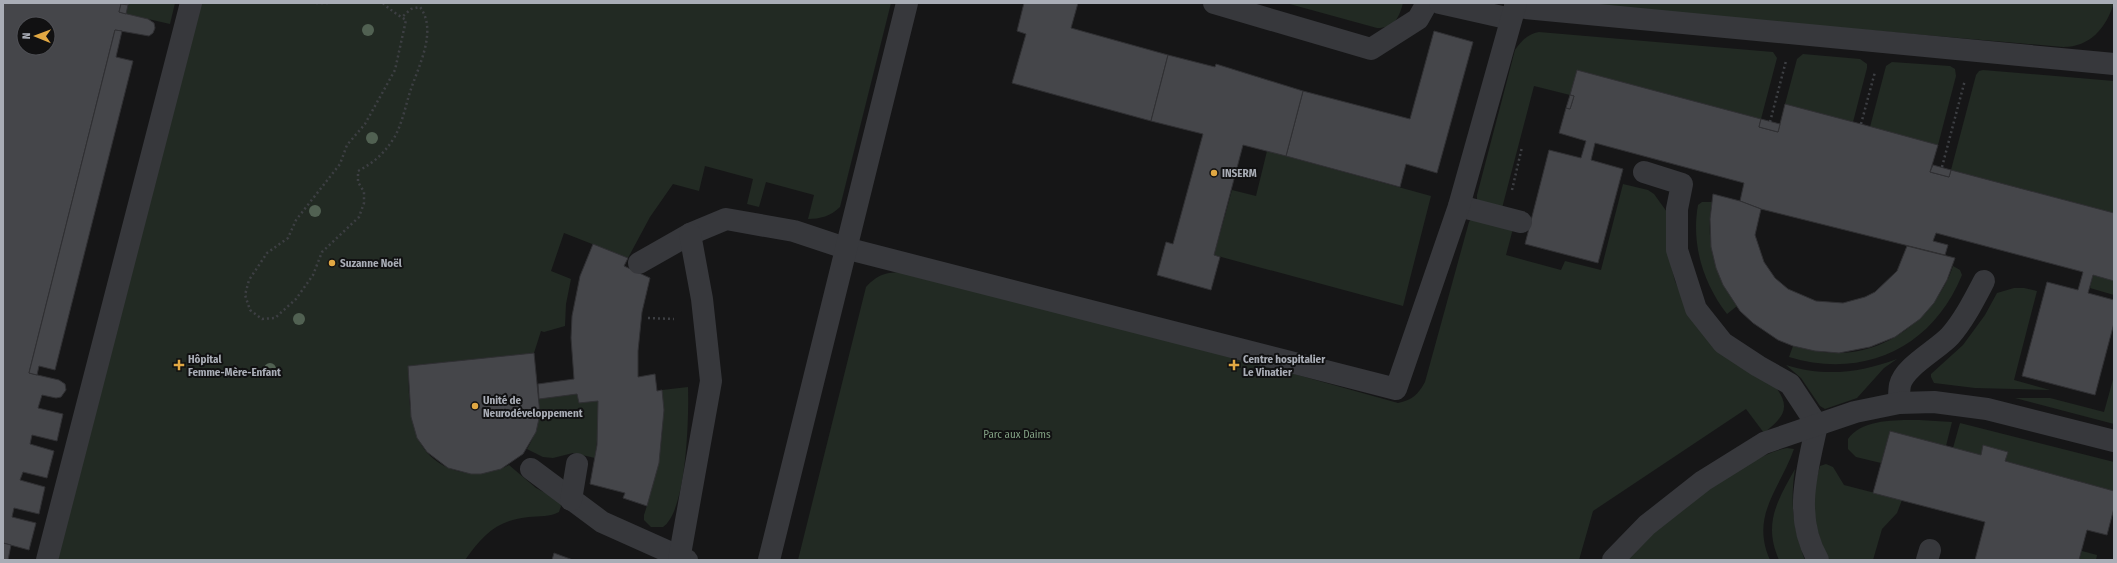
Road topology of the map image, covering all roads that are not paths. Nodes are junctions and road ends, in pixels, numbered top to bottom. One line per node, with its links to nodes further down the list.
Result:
1 (191, 3): 22 (lane)
2 (906, 3): 12 (lane)
3 (1214, 3): 4 (lane)
4 (1427, 3)
5 (1440, 3): 6 (lane)
6 (1514, 10): 7 (lane); 9 (lane)
7 (2114, 64)
8 (1644, 172): 16 (lane)
9 (1459, 206): 10 (lane); 12 (lane)
10 (1512, 220)
11 (690, 234): 12 (lane); 13 (lane); 21 (lane)
12 (845, 248): 23 (lane)
13 (639, 263)
14 (1984, 282): 15 (lane)
15 (1899, 403): 16 (lane); 17 (lane)
16 (1817, 425): 24 (lane); 25 (lane)
17 (2114, 441)
18 (577, 464): 20 (lane)
19 (531, 469): 20 (lane)
20 (571, 500): 21 (lane)
21 (682, 559)
22 (47, 560)
23 (769, 560)
24 (1613, 560)
25 (1818, 560)

